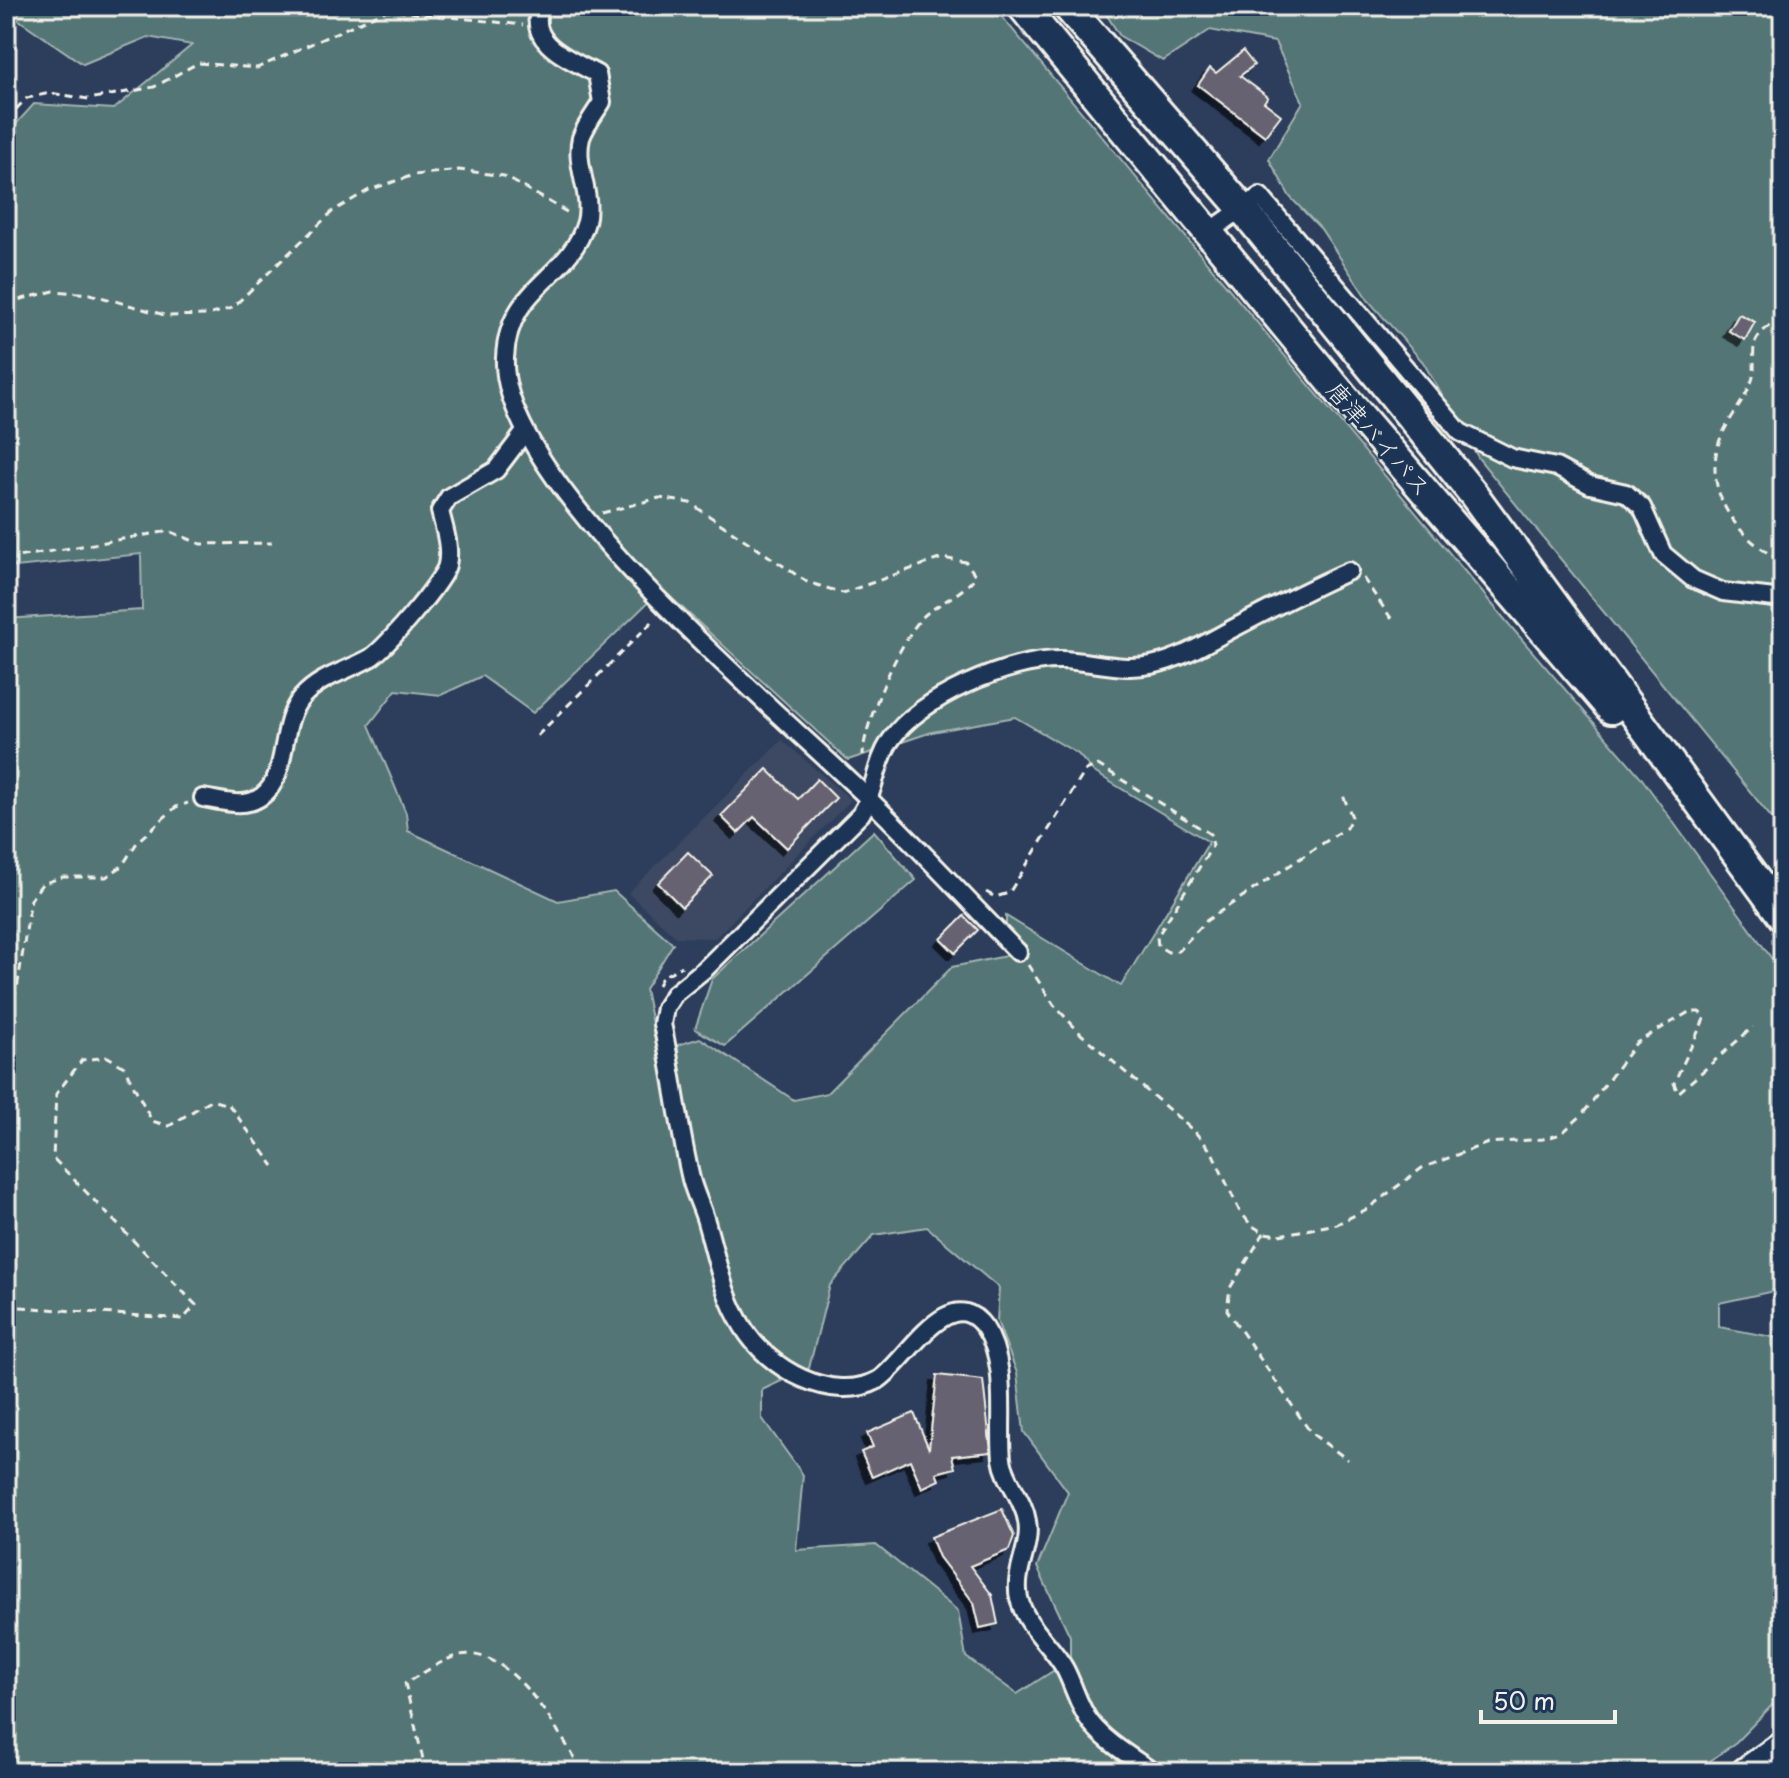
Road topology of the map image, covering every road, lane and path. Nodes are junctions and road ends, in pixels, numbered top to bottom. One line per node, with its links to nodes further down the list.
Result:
1 (541, 6): 4 (street)
2 (1022, 6): 8 (highway, 唐津バイパス)
3 (1067, 6): 6 (highway, 唐津バイパス)
4 (536, 26): 5 (path); 7 (street)
5 (6, 119)
6 (1241, 207): 8 (street); 17 (street); 25 (highway, 唐津バイパス)
7 (586, 223): 9 (path); 11 (street)
8 (1209, 232): 25 (highway, 唐津バイパス)
9 (6, 303)
10 (1783, 325): 15 (path)
11 (524, 433): 12 (street); 23 (street)
12 (585, 518): 18 (street); 21 (path)
13 (272, 543): 14 (path)
14 (6, 559)
15 (1783, 561)
16 (1349, 571): 19 (path); 21 (street)
17 (1783, 599)
18 (668, 607): 20 (path); 24 (street)
19 (1393, 621)
20 (537, 736)
21 (872, 781): 24 (street)
22 (1342, 793): 26 (path)
23 (203, 798): 29 (path)
24 (870, 800): 28 (street); 38 (street)
25 (1745, 864): 27 (highway, 唐津バイパス)
26 (983, 891)
27 (1783, 917)
28 (1018, 952): 32 (path)
29 (6, 1011)
30 (1753, 1027): 32 (path)
31 (274, 1166): 33 (path)
32 (1264, 1233): 34 (path)
33 (6, 1306)
34 (1348, 1460)
35 (1783, 1746): 39 (highway); 40 (highway)
36 (426, 1772): 37 (path)
37 (583, 1772)
38 (1153, 1772)
39 (1746, 1772)
40 (1765, 1772)

